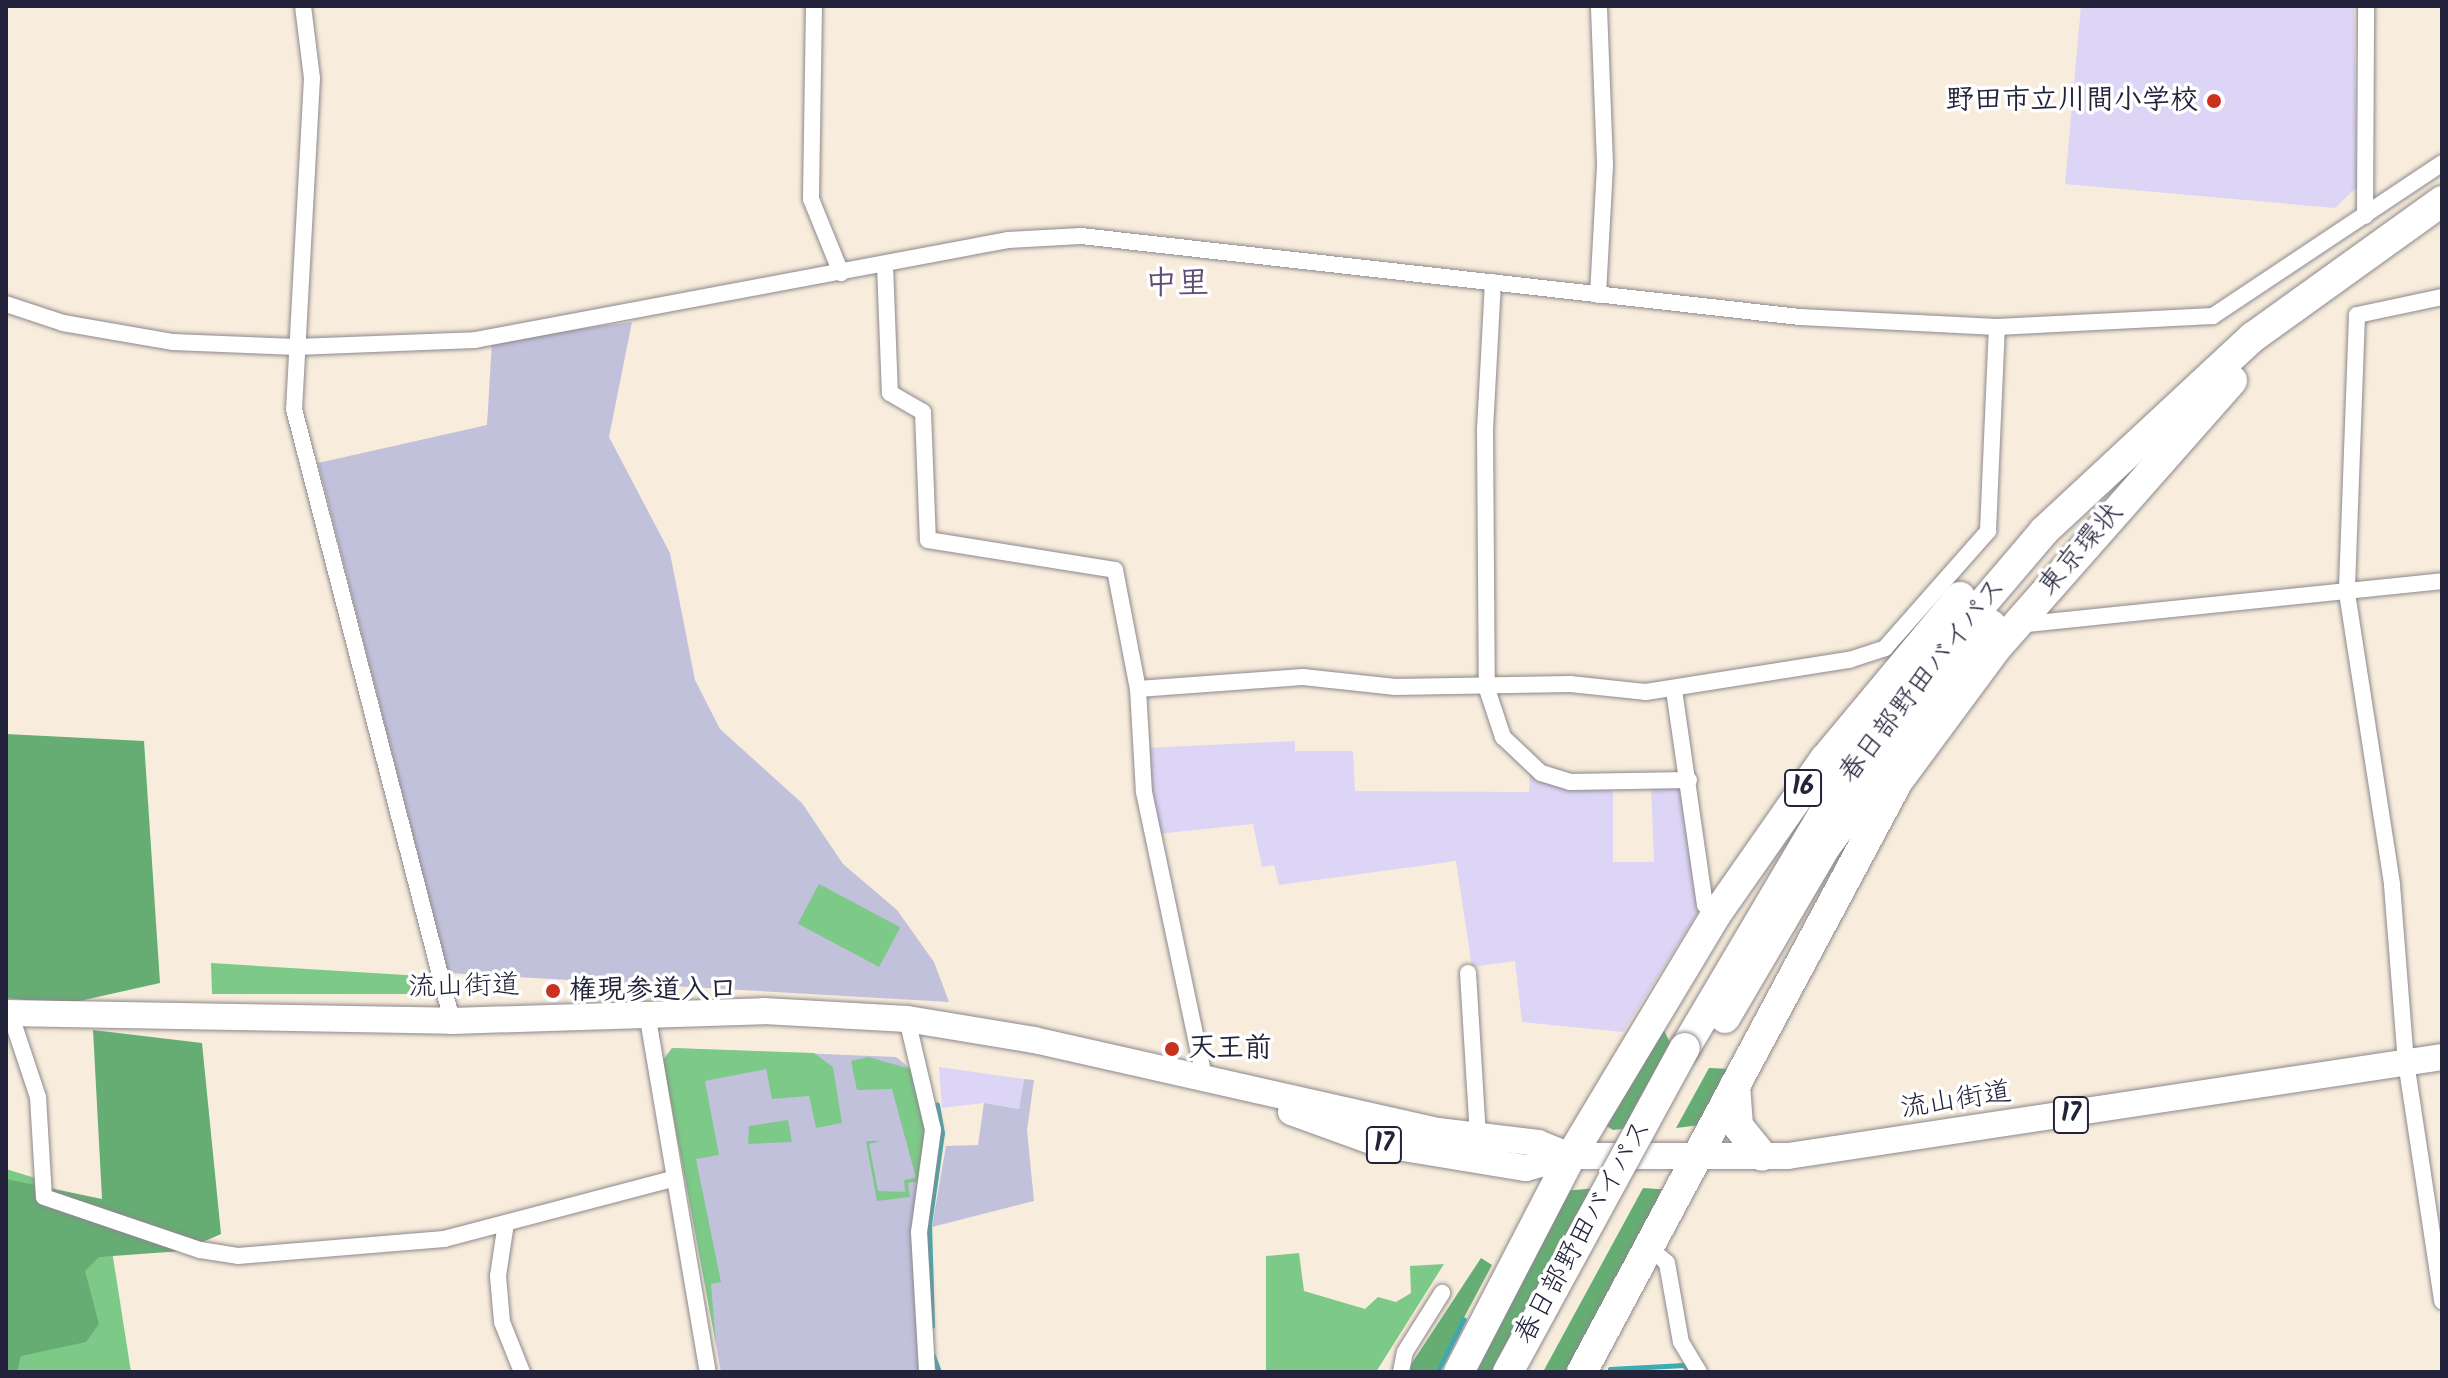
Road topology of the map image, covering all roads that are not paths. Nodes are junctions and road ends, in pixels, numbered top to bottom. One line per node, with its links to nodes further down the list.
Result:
1 (303, 6): 16 (street)
2 (814, 6): 10 (street)
3 (1599, 6): 12 (street)
4 (2367, 7): 7 (street)
5 (2442, 163): 7 (street)
6 (2442, 201): 18 (highway, 春日部野田バイパス / 16)
7 (2365, 216): 15 (street)
8 (2442, 223): 17 (highway, 春日部野田バイパス / 16)
9 (885, 265): 10 (street); 11 (street); 22 (street)
10 (841, 273): 16 (street)
11 (1493, 282): 12 (street); 23 (street)
12 (1598, 295): 15 (street)
13 (2442, 297): 20 (street)
14 (6, 304): 16 (street)
15 (1997, 327): 24 (street)
16 (296, 347): 31 (street)
17 (2232, 381): 21 (highway, 東京環状 / 16); 32 (highway, 春日部野田バイパス / 16)
18 (2101, 473): 26 (highway, 16); 32 (highway, 春日部野田バイパス / 16)
19 (2442, 581): 20 (street)
20 (2347, 593): 21 (street); 34 (street)
21 (2017, 626): 36 (highway, 東京環状 / 16)
22 (1138, 689): 23 (street); 35 (street)
23 (1487, 689): 24 (street); 25 (street)
24 (1674, 690): 25 (street)
25 (1689, 780): 26 (street)
26 (1717, 913): 38 (highway, 16)
27 (1468, 973): 37 (street)
28 (8, 1013): 31 (main road, 流山街道 / 17); 42 (street)
29 (647, 1013): 30 (main road, 流山街道 / 17); 31 (main road, 流山街道 / 17); 41 (street)
30 (907, 1019): 35 (main road, 流山街道 / 17); 48 (street)
31 (452, 1021)
32 (1694, 1053): 51 (highway, 春日部野田バイパス / 16, bridge); 52 (highway, 春日部野田バイパス / 16)
33 (2442, 1057): 34 (main road, 流山街道 / 17)
34 (2406, 1062): 39 (main road, 流山街道 / 17); 45 (street)
35 (1205, 1081): 37 (main road, 流山街道 / 17); 38 (main road, 流山街道 / 17)
36 (1735, 1083): 39 (highway); 40 (highway, 16)
37 (1478, 1137): 38 (main road, 流山街道 / 17)
38 (1571, 1156): 40 (main road, 流山街道 / 17); 50 (highway, 16)
39 (1762, 1156): 40 (main road, 流山街道 / 17)
40 (1698, 1157): 43 (highway, 16)
41 (673, 1179): 42 (street); 47 (street)
42 (506, 1223): 46 (street)
43 (1651, 1249): 53 (highway, 16); 54 (street)
44 (1442, 1293): 49 (street)
45 (2442, 1301)
46 (522, 1372)
47 (708, 1372)
48 (927, 1372)
49 (1401, 1372)
50 (1459, 1372)
51 (1508, 1372)
52 (1531, 1372)
53 (1582, 1372)
54 (1699, 1372)

